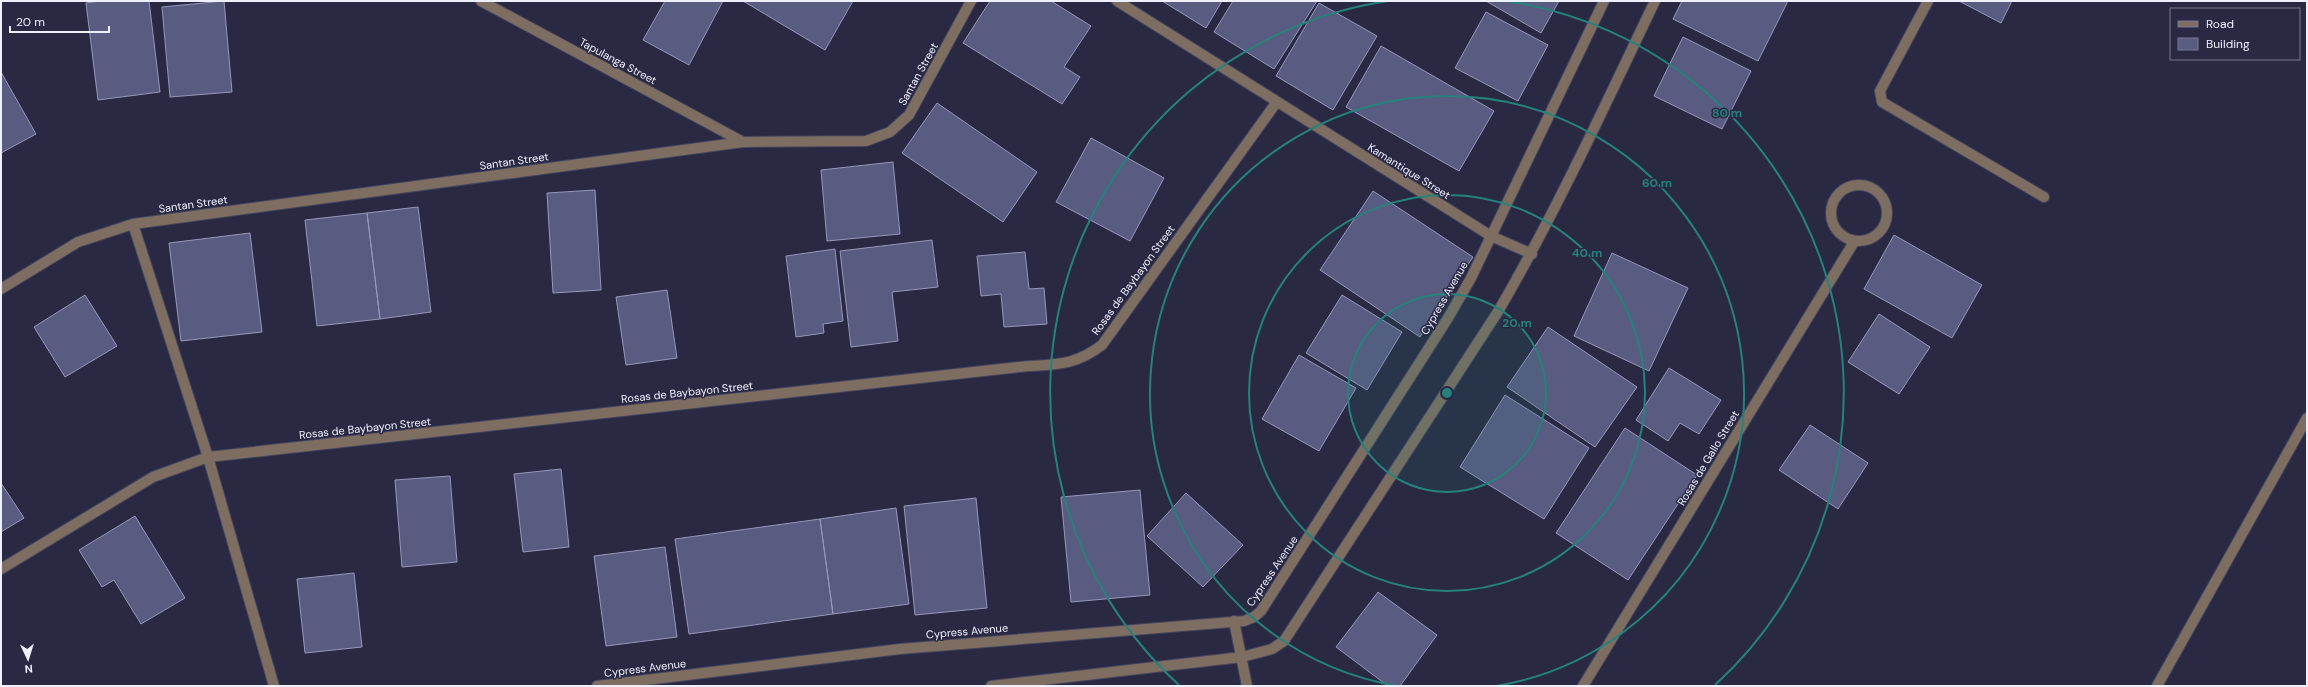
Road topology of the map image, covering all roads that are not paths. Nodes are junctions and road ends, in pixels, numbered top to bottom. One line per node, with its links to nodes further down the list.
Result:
1 (481, 1): 8 (street, Tapulanga Street)
2 (971, 1): 8 (street, Santan Street)
3 (1117, 1): 7 (street, Kamantique Street)
4 (1604, 1): 11 (street, Cypress Avenue)
5 (1655, 1): 13 (street)
6 (1928, 1): 9 (street)
7 (1276, 103): 11 (street, Kamantique Street); 16 (street, Rosas de Baybayon Street)
8 (743, 142): 10 (street, Santan Street)
9 (2044, 197)
10 (133, 224): 14 (street, Santan Street); 16 (street)
11 (1491, 236): 13 (street, Kamantique Street); 18 (street, Cypress Avenue)
12 (1854, 242): 12 (street); 24 (street, Rosas de Gallo Street)
13 (1532, 254): 19 (street)
14 (1, 289)
15 (2307, 418): 25 (street)
16 (208, 457): 17 (street, Rosas de Baybayon Street); 20 (street)
17 (1, 568)
18 (1234, 621): 19 (street); 21 (street, Cypress Avenue)
19 (1242, 657): 22 (street); 23 (street)
20 (274, 686)
21 (597, 686)
22 (991, 686)
23 (1247, 686)
24 (1583, 686)
25 (2157, 686)

